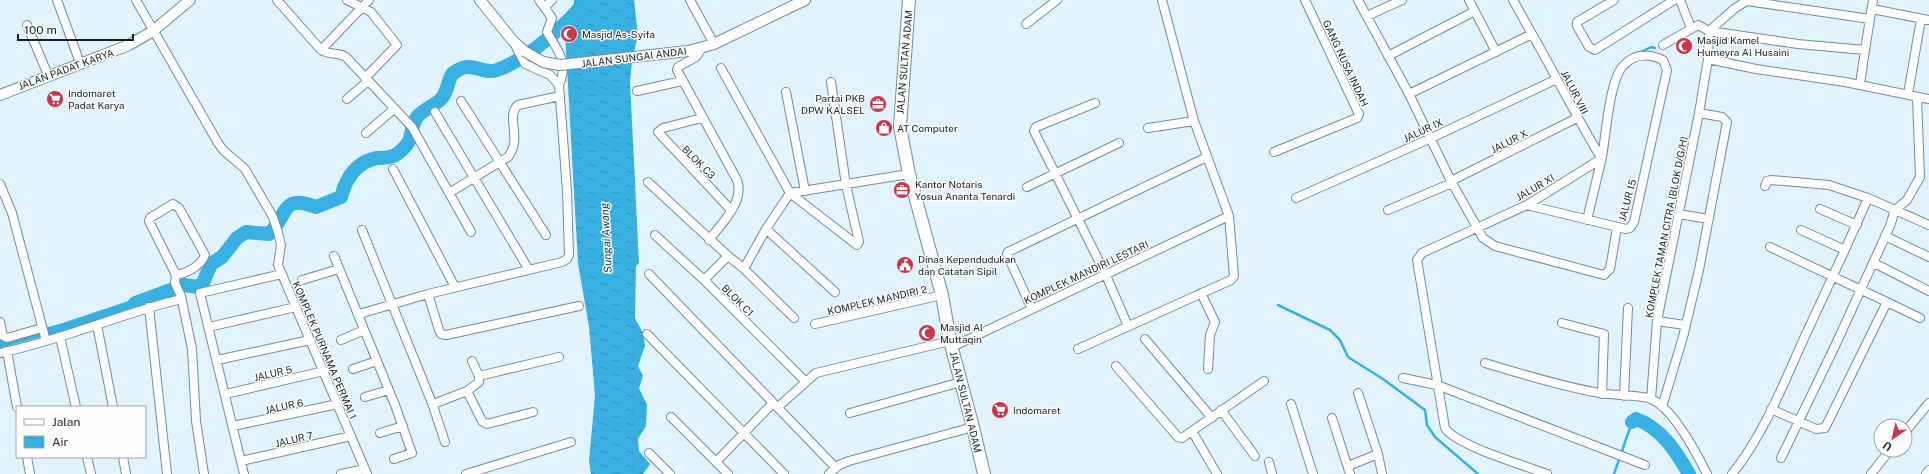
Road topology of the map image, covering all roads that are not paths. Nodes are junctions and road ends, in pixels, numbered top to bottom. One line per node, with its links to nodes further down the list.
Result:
1 (57, 0): 47 (street)
2 (136, 0): 35 (street)
3 (190, 0): 35 (street, JALAN PADAT KARYA)
4 (277, 0): 41 (street)
5 (347, 0): 25 (street)
6 (369, 0): 25 (street)
7 (480, 0): 43 (street, JALAN SUNGAI ANDAI)
8 (539, 0): 26 (street)
9 (552, 0): 26 (street)
10 (690, 0): 38 (street)
11 (805, 0): 38 (street, JALAN SUNGAI ANDAI)
12 (909, 0): 83 (main road, JALAN SULTAN ADAM)
13 (1057, 0): 32 (street)
14 (1162, 0): 72 (street)
15 (1305, 0): 77 (street, GANG NUSA INDAH)
16 (1358, 0): 29 (street)
17 (1402, 0): 29 (street)
18 (1469, 0): 28 (street)
19 (1513, 0): 37 (street, JALUR VIII)
20 (1614, 0): 21 (street)
21 (1674, 0)
22 (1680, 0): 34 (street)
23 (1748, 0): 30 (street); 36 (street)
24 (1873, 0): 27 (street)
25 (363, 8): 41 (street); 50 (street)
26 (545, 8): 55 (street)
27 (1872, 9): 30 (street); 31 (street)
28 (1475, 12): 44 (street); 45 (street)
29 (1367, 16): 45 (street)
30 (1870, 19): 42 (street)
31 (1925, 19): 59 (street)
32 (1026, 24)
33 (27, 25): 49 (street)
34 (1691, 28): 36 (street); 39 (street)
35 (153, 31): 47 (street, JALAN PADAT KARYA); 128 (street, KOMPLEK PURNAMA PERMAI 1)
36 (1709, 31): 42 (street); 46 (street, KOMPLEK TAMAN CITRA (BLOK D/G/H))
37 (1532, 34): 44 (street); 51 (street, JALUR VIII)
38 (714, 44): 40 (street, JALAN SUNGAI ANDAI)
39 (1663, 45)
40 (702, 48): 43 (street, JALAN SUNGAI ANDAI, bridge); 52 (street)
41 (321, 50): 50 (street)
42 (1865, 50): 54 (street)
43 (521, 52): 55 (street)
44 (1496, 52): 58 (street)
45 (1388, 56): 58 (street)
46 (1708, 59): 54 (street); 69 (street, KOMPLEK TAMAN CITRA (BLOK D/G/H))
47 (80, 63): 49 (street, JALAN PADAT KARYA)
48 (721, 68): 93 (street)
49 (48, 75): 60 (street, JALAN PADAT KARYA)
50 (366, 79): 63 (street); 67 (street)
51 (1557, 79): 71 (street, JALUR VIII); 75 (street, JALUR IX)
52 (682, 81): 56 (street); 70 (street)
53 (831, 82): 88 (street)
54 (1860, 84): 59 (street)
55 (559, 85): 61 (street)
56 (636, 91)
57 (786, 92): 91 (street)
58 (1409, 94): 75 (street)
59 (1908, 94): 62 (street)
60 (0, 95)
61 (560, 96): 80 (street); 126 (street)
62 (1917, 97): 64 (street); 100 (street)
63 (347, 99)
64 (1929, 99)
65 (461, 101): 80 (street)
66 (1095, 103): 82 (street)
67 (394, 109): 74 (street); 92 (street)
68 (436, 112): 84 (street)
69 (1699, 112): 101 (street, KOMPLEK TAMAN CITRA (BLOK D/G/H)); 104 (street)
70 (702, 118): 97 (street); 97 (street, BLOK C3)
71 (1577, 118): 79 (street, JALUR VIII); 86 (street, JALUR X)
72 (1194, 121): 73 (street); 78 (street)
73 (1148, 128)
74 (366, 133)
75 (1429, 139): 86 (street); 94 (street, JALUR IX)
76 (1119, 143): 82 (street)
77 (1274, 152)
78 (1207, 157): 102 (street); 103 (street)
79 (1601, 159): 96 (street, JALUR XI); 105 (street); 109 (street, JALUR 15)
80 (500, 162): 84 (street); 114 (street)
81 (393, 169): 134 (street)
82 (1055, 172): 90 (street); 103 (street)
83 (908, 174): 88 (street); 140 (main road, JALAN SULTAN ADAM)
84 (474, 177): 92 (street); 126 (street)
85 (648, 182): 117 (street)
86 (1452, 182): 98 (street, JALUR X); 108 (street)
87 (0, 184): 161 (street)
88 (846, 185): 91 (street); 93 (street)
89 (1764, 186): 95 (street)
90 (1027, 187)
91 (805, 190): 93 (street)
92 (449, 192): 113 (street)
93 (790, 193): 110 (street)
94 (1296, 198)
95 (1868, 198): 100 (street); 106 (street)
96 (1527, 205): 105 (street); 108 (street, JALUR XI)
97 (731, 210): 117 (street)
98 (1388, 210)
99 (1820, 210): 106 (street)
100 (1895, 210): 107 (street); 116 (street)
101 (1678, 214): 104 (street); 152 (street, KOMPLEK TAMAN CITRA (BLOK D/G/H))
102 (1229, 216): 127 (street, KOMPLEK MANDIRI LESTARI); 138 (street)
103 (1078, 219): 127 (street); 148 (street)
104 (1709, 219): 157 (street)
105 (1587, 220): 109 (street)
106 (1857, 225): 119 (street)
107 (1929, 225)
108 (1476, 227): 109 (street, JALUR 15); 184 (street, JALUR XI)
109 (1617, 227)
110 (766, 229): 124 (street); 137 (street)
111 (362, 230): 143 (street)
112 (1801, 230): 119 (street)
113 (471, 232)
114 (546, 235)
115 (655, 235): 133 (street, BLOK C1)
116 (1885, 236): 122 (street); 123 (street)
117 (709, 240): 121 (street)
118 (1770, 247): 130 (street)
119 (1845, 250): 130 (street)
120 (334, 256): 125 (street)
121 (728, 256): 124 (street); 133 (street)
122 (1929, 257)
123 (1874, 263): 135 (street); 136 (street)
124 (742, 267): 150 (street)
125 (339, 269): 132 (street); 149 (street)
126 (529, 270): 134 (street)
127 (1105, 273): 148 (street, KOMPLEK MANDIRI LESTARI); 158 (street)
128 (282, 274): 146 (street, KOMPLEK PURNAMA PERMAI 1); 159 (street)
129 (649, 274): 197 (street)
130 (1833, 278): 135 (street); 201 (street)
131 (175, 279): 131 (street); 141 (street)
132 (302, 280)
133 (704, 280): 181 (street, BLOK C1)
134 (455, 287): 139 (street)
135 (1859, 290): 142 (street); 208 (street)
136 (1929, 291)
137 (834, 292)
138 (1200, 293): 158 (street); 177 (street)
139 (428, 294): 143 (street); 144 (street)
140 (942, 295): 155 (street, KOMPLEK MANDIRI 2); 167 (main road, JALAN SULTAN ADAM)
141 (180, 296): 145 (street); 240 (street)
142 (1887, 302): 151 (street); 208 (street)
143 (392, 304): 149 (street); 193 (street)
144 (579, 306)
145 (148, 307): 156 (street); 239 (street)
146 (296, 307): 159 (street); 165 (street, KOMPLEK PURNAMA PERMAI 1)
147 (1628, 308): 190 (street)
148 (1032, 309): 167 (street, KOMPLEK MANDIRI LESTARI)
149 (359, 314): 160 (street)
150 (794, 318)
151 (1920, 318)
152 (1657, 321): 157 (street); 192 (street, KOMPLEK TAMAN CITRA (BLOK D/G/H))
153 (0, 322): 161 (street)
154 (1562, 323): 189 (street)
155 (815, 324)
156 (97, 325): 163 (street); 200 (street)
157 (1685, 325): 192 (street)
158 (1128, 326): 168 (street)
159 (209, 327): 171 (street)
160 (364, 330): 166 (street); 172 (street)
161 (44, 334): 163 (street); 169 (street)
162 (647, 334): 215 (street)
163 (60, 337): 199 (street)
164 (1145, 339): 206 (street)
165 (310, 340): 171 (street); 178 (street, KOMPLEK PURNAMA PERMAI 1)
166 (342, 340)
167 (951, 344): 181 (street, KOMPLEK MANDIRI LESTARI); 183 (main road, JALAN SULTAN ADAM)
168 (1078, 349)
169 (4, 352): 198 (street)
170 (559, 357): 179 (street)
171 (216, 360): 188 (street)
172 (377, 361): 176 (street); 185 (street)
173 (472, 361): 179 (street)
174 (1485, 363): 189 (street)
175 (1116, 366): 213 (street)
176 (353, 369)
177 (1208, 369)
178 (324, 371): 188 (street, JALUR 5); 195 (street, KOMPLEK PURNAMA PERMAI 1)
179 (480, 376): 186 (street)
180 (1403, 378): 184 (street)
181 (805, 381): 197 (street, KOMPLEK MANDIRI LESTARI)
182 (1264, 381): 202 (street)
183 (961, 382): 204 (street); 212 (main road, JALAN SULTAN ADAM)
184 (1437, 385): 231 (street); 253 (street, JALUR XI)
185 (389, 390): 191 (street); 211 (street)
186 (467, 391): 193 (street); 203 (street)
187 (1358, 393): 220 (street)
188 (226, 394): 210 (street)
189 (1602, 394): 190 (street)
190 (1624, 396): 192 (street)
191 (365, 397)
192 (1658, 402): 254 (street)
193 (432, 403): 217 (street)
194 (1929, 403): 209 (street)
195 (338, 404): 210 (street, JALUR 6); 216 (street, KOMPLEK PURNAMA PERMAI 1)
196 (1291, 404): 251 (street)
197 (776, 405): 215 (street, KOMPLEK MANDIRI LESTARI); 232 (street)
198 (18, 406)
199 (76, 406)
200 (113, 406)
201 (1771, 409): 208 (street); 255 (street)
202 (1221, 410): 206 (street); 221 (street)
203 (533, 412)
204 (850, 413)
205 (671, 417): 229 (street)
206 (1212, 418): 213 (street)
207 (1332, 418): 233 (street)
208 (1798, 422): 225 (street)
209 (1913, 422)
210 (233, 426): 228 (street)
211 (403, 426): 214 (street); 227 (street)
212 (973, 427): 232 (street); 248 (main road, JALAN SULTAN ADAM)
213 (1192, 431): 249 (street)
214 (380, 433)
215 (745, 433): 229 (street, KOMPLEK MANDIRI LESTARI); 246 (street)
216 (351, 436): 228 (street, JALUR 7); 235 (street, KOMPLEK PURNAMA PERMAI 1)
217 (445, 442)
218 (571, 442): 243 (street)
219 (649, 453): 244 (street)
220 (1378, 454): 233 (street); 252 (street)
221 (1255, 456)
222 (27, 458): 236 (street)
223 (87, 458): 237 (street)
224 (122, 458): 238 (street)
225 (1781, 458)
226 (1884, 458): 256 (street)
227 (394, 459)
228 (241, 461): 241 (street)
229 (716, 462): 245 (street)
230 (1269, 462): 250 (street)
231 (1645, 465)
232 (836, 468): 247 (street)
233 (1349, 470)
234 (1929, 470): 257 (street)
235 (366, 472): 242 (street)
236 (30, 474)
237 (91, 474)
238 (126, 474)
239 (167, 474)
240 (204, 474)
241 (244, 474)
242 (341, 474)
243 (466, 474)
244 (670, 474)
245 (728, 474)
246 (784, 474)
247 (829, 474)
248 (984, 474)
249 (1217, 474)
250 (1272, 474)
251 (1313, 474)
252 (1382, 474)
253 (1547, 474)
254 (1707, 474)
255 (1732, 474)
256 (1872, 474)
257 (1926, 474)

